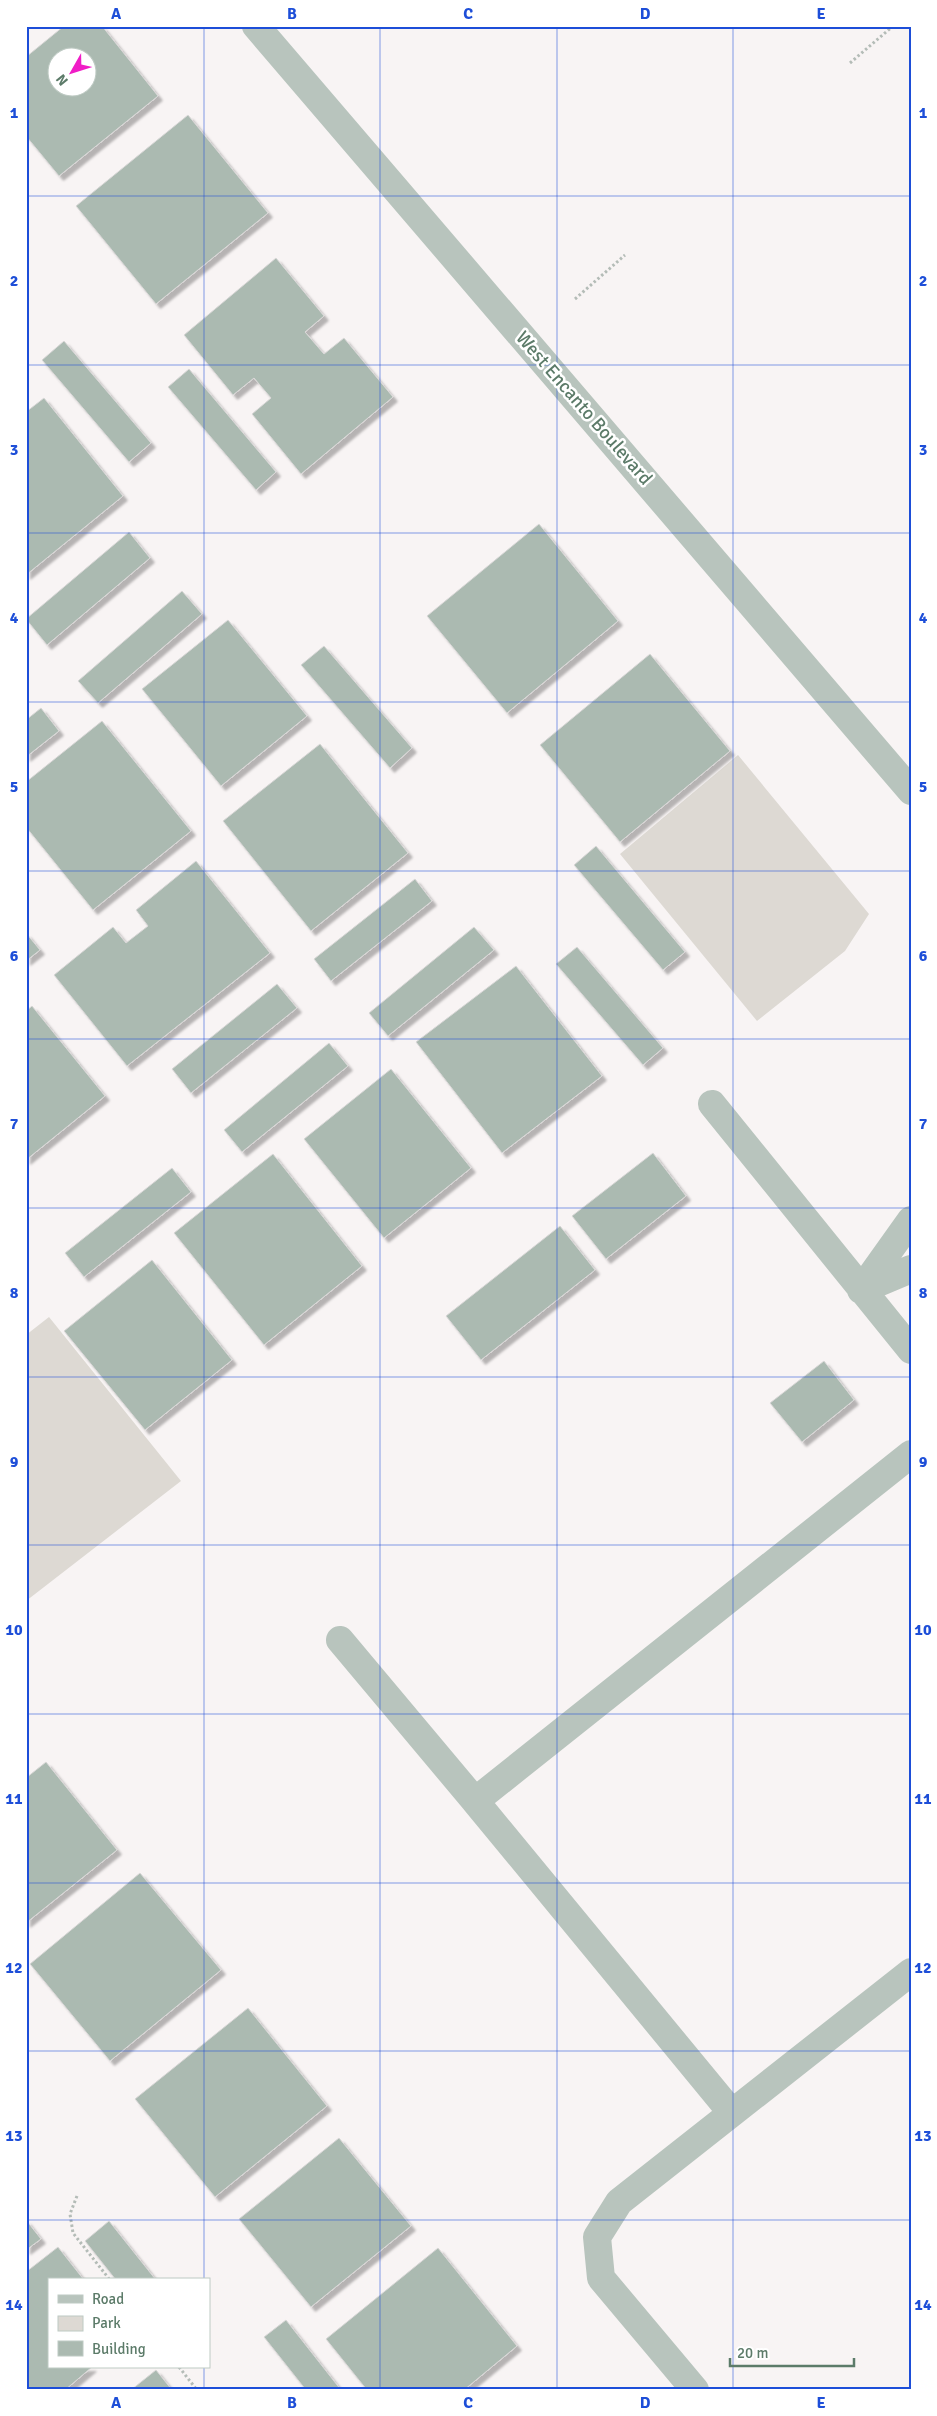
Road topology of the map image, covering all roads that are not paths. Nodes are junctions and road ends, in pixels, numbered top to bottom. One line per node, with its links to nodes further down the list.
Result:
1 (256, 26): 2 (street, West Encanto Boulevard)
2 (911, 791)
3 (712, 1104): 6 (street)
4 (911, 1220): 6 (street)
5 (911, 1269): 6 (street)
6 (861, 1290): 7 (street)
7 (911, 1350)
8 (911, 1454): 10 (street)
9 (340, 1640): 10 (street)
10 (475, 1801): 12 (street)
11 (911, 1972): 12 (street)
12 (732, 2113): 13 (street)
13 (695, 2390)

